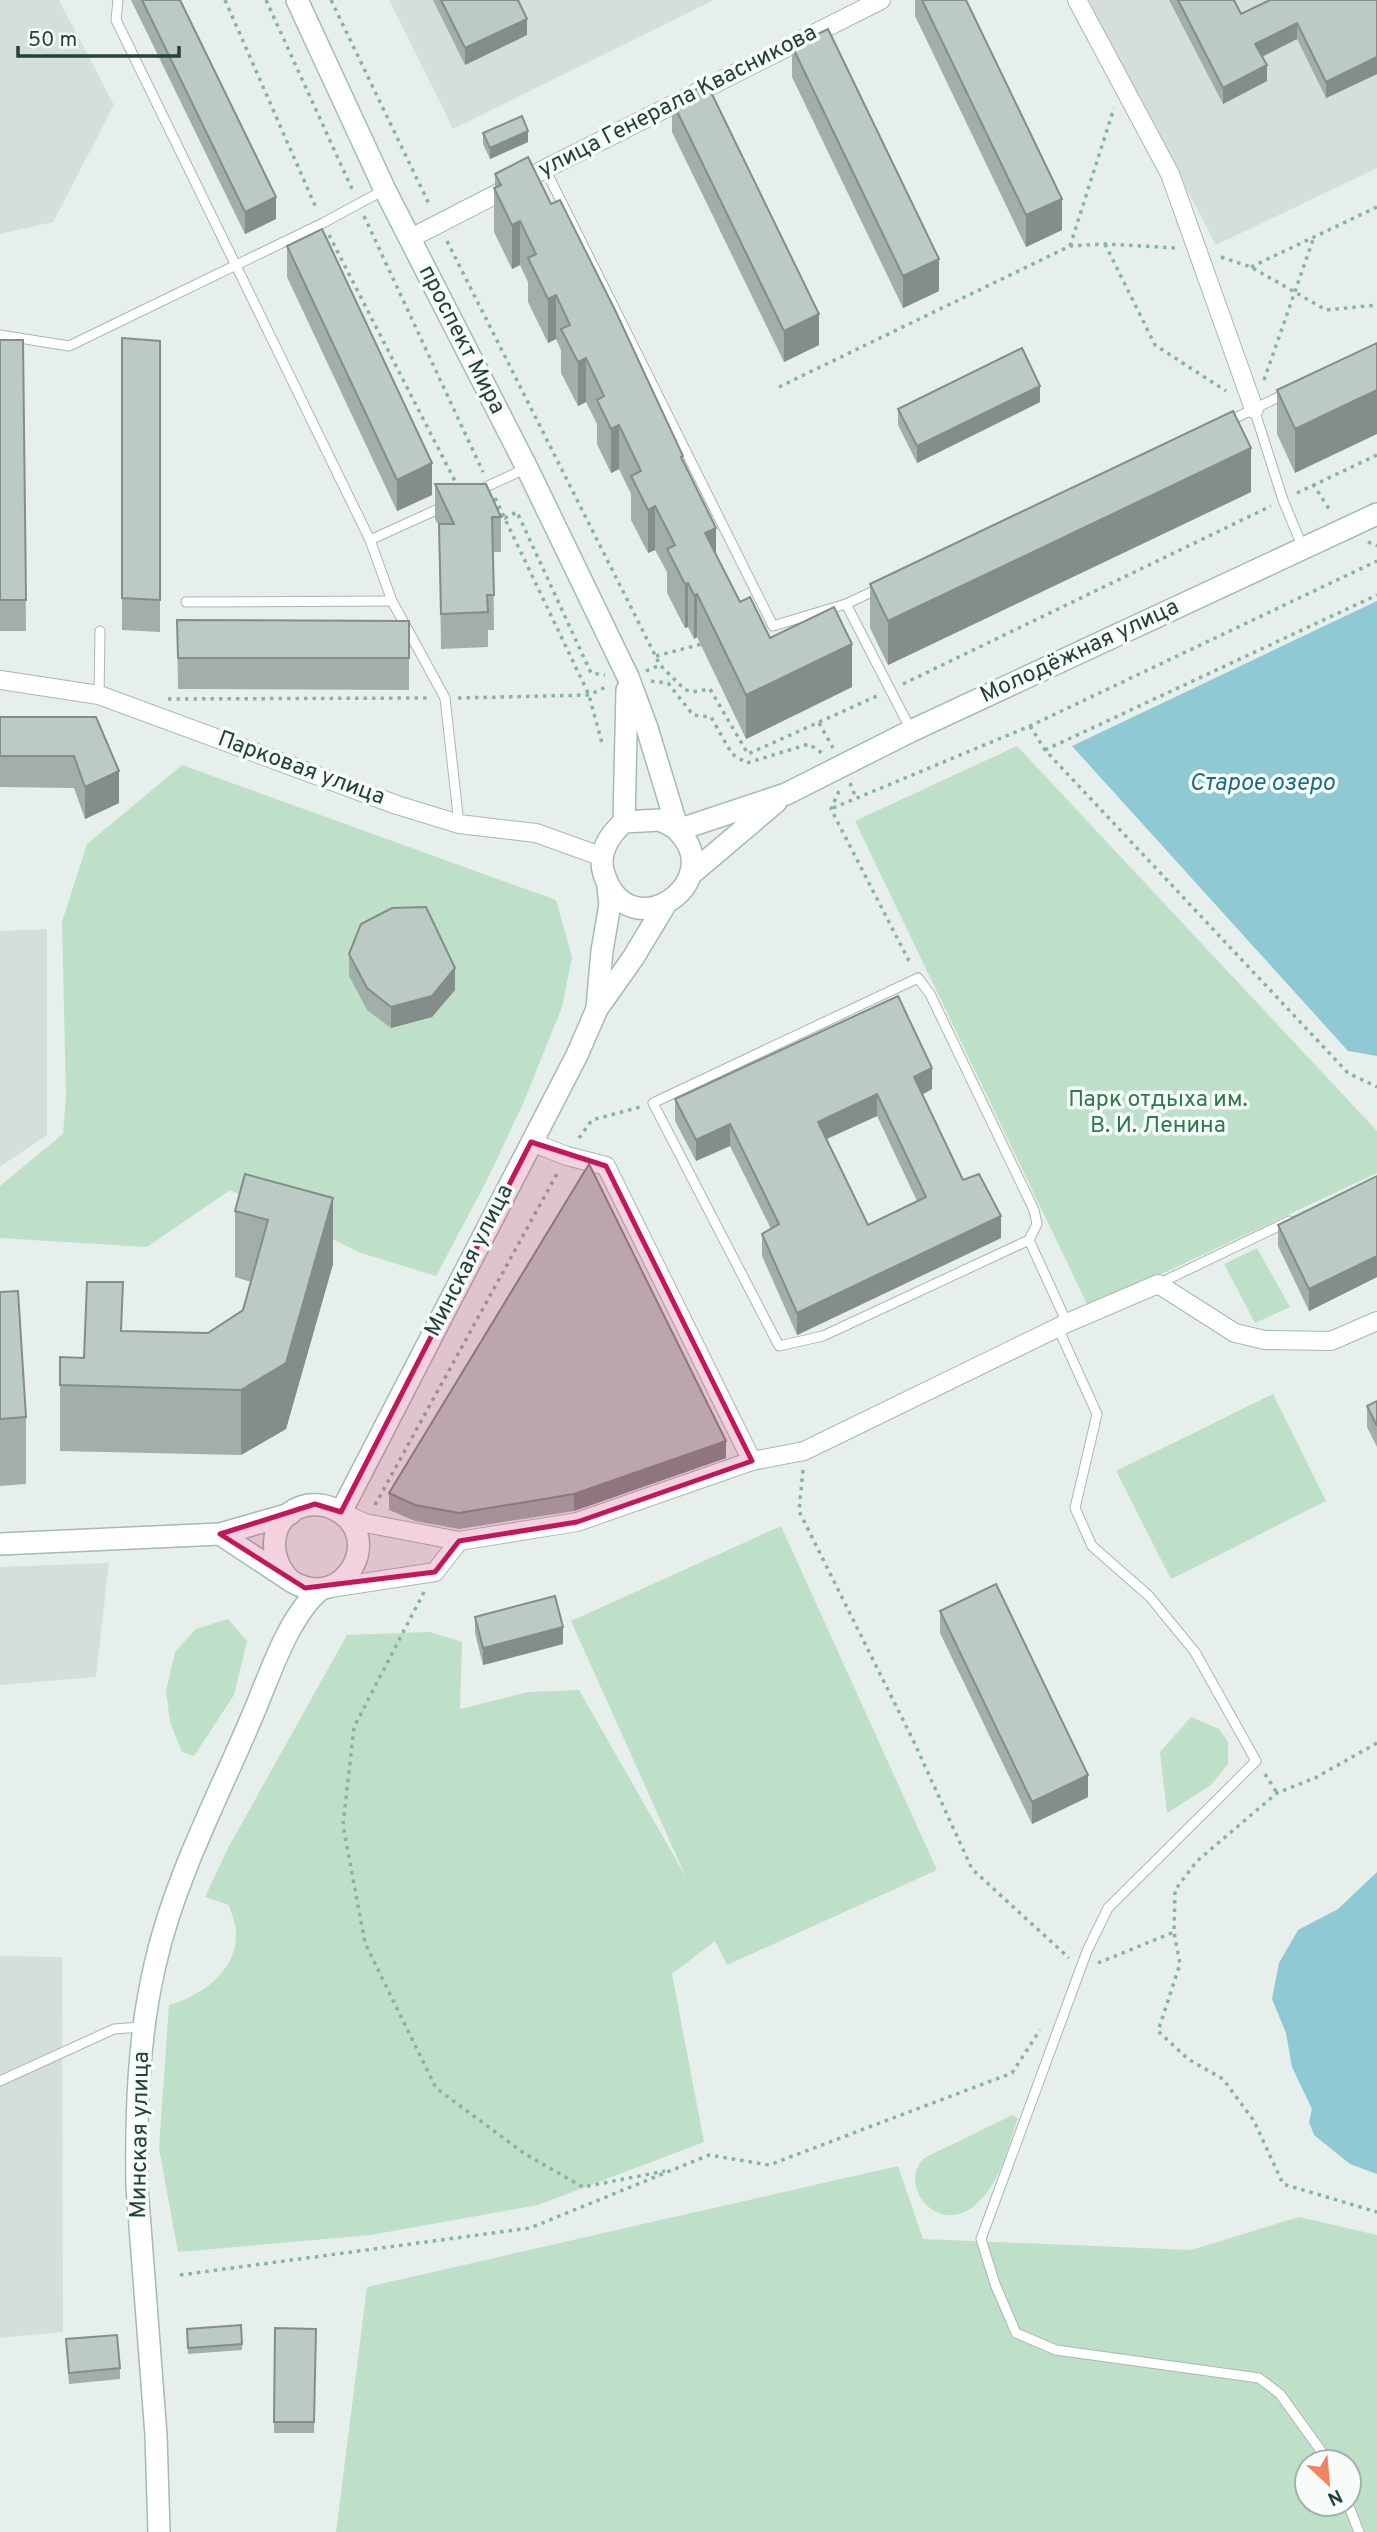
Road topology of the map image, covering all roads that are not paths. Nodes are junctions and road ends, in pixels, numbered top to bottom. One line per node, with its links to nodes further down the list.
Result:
1 (118, 0): 8 (lane)
2 (298, 0): 6 (street, проспект Мира)
3 (881, 0): 5 (street, улица Генерала Квасникова)
4 (1077, 0): 11 (street)
5 (544, 169): 7 (street, улица Генерала Квасникова); 22 (lane)
6 (385, 190): 7 (street, проспект Мира); 8 (lane)
7 (409, 239): 13 (street, проспект Мира)
8 (238, 265): 9 (lane); 17 (lane)
9 (0, 335)
10 (1291, 391): 11 (lane)
11 (1254, 409): 12 (lane); 18 (lane)
12 (1217, 427)
13 (527, 468): 14 (lane); 24 (street, проспект Мира)
14 (472, 494)
15 (451, 503): 17 (lane)
16 (1377, 514): 18 (street, Молодёжная улица)
17 (370, 540): 20 (lane)
18 (1303, 548): 27 (street, Молодёжная улица)
19 (895, 581): 22 (lane)
20 (392, 601): 21 (lane); 30 (lane)
21 (186, 602)
22 (846, 604): 27 (lane)
23 (100, 631): 26 (lane)
24 (628, 677): 29 (street, проспект Мира); 31 (street, проспект Мира)
25 (0, 680): 26 (street, Парковая улица)
26 (99, 695): 30 (street, Парковая улица)
27 (911, 731): 28 (street, Молодёжная улица)
28 (786, 794): 31 (street, Молодёжная улица); 33 (street, Молодёжная улица)
29 (624, 822): 31 (street); 32 (street)
30 (459, 824): 32 (street, Парковая улица)
31 (678, 830): 33 (street)
32 (603, 856): 34 (street)
33 (691, 874): 35 (street)
34 (608, 888): 35 (street); 36 (street, Минская улица)
35 (665, 905): 36 (street, Минская улица)
36 (597, 1009): 37 (street, Минская улица)
37 (531, 1142): 43 (street); 44 (street, Минская улица)
38 (1304, 1213): 40 (lane)
39 (1029, 1240): 39 (lane); 42 (lane)
40 (1158, 1284): 41 (street); 42 (street)
41 (1377, 1321)
42 (1062, 1325): 43 (street); 54 (lane)
43 (752, 1461): 47 (street)
44 (341, 1512): 45 (street); 47 (street); 50 (street)
45 (290, 1514): 46 (street); 49 (street)
46 (220, 1534): 48 (street); 49 (street)
47 (459, 1541): 50 (street)
48 (0, 1544)
49 (294, 1583): 50 (street); 51 (street)
50 (324, 1589): 51 (street)
51 (286, 1638): 52 (street, Минская улица)
52 (144, 2027): 53 (lane); 55 (street, Минская улица)
53 (0, 2081)
54 (1319, 2448)
55 (159, 2532)

